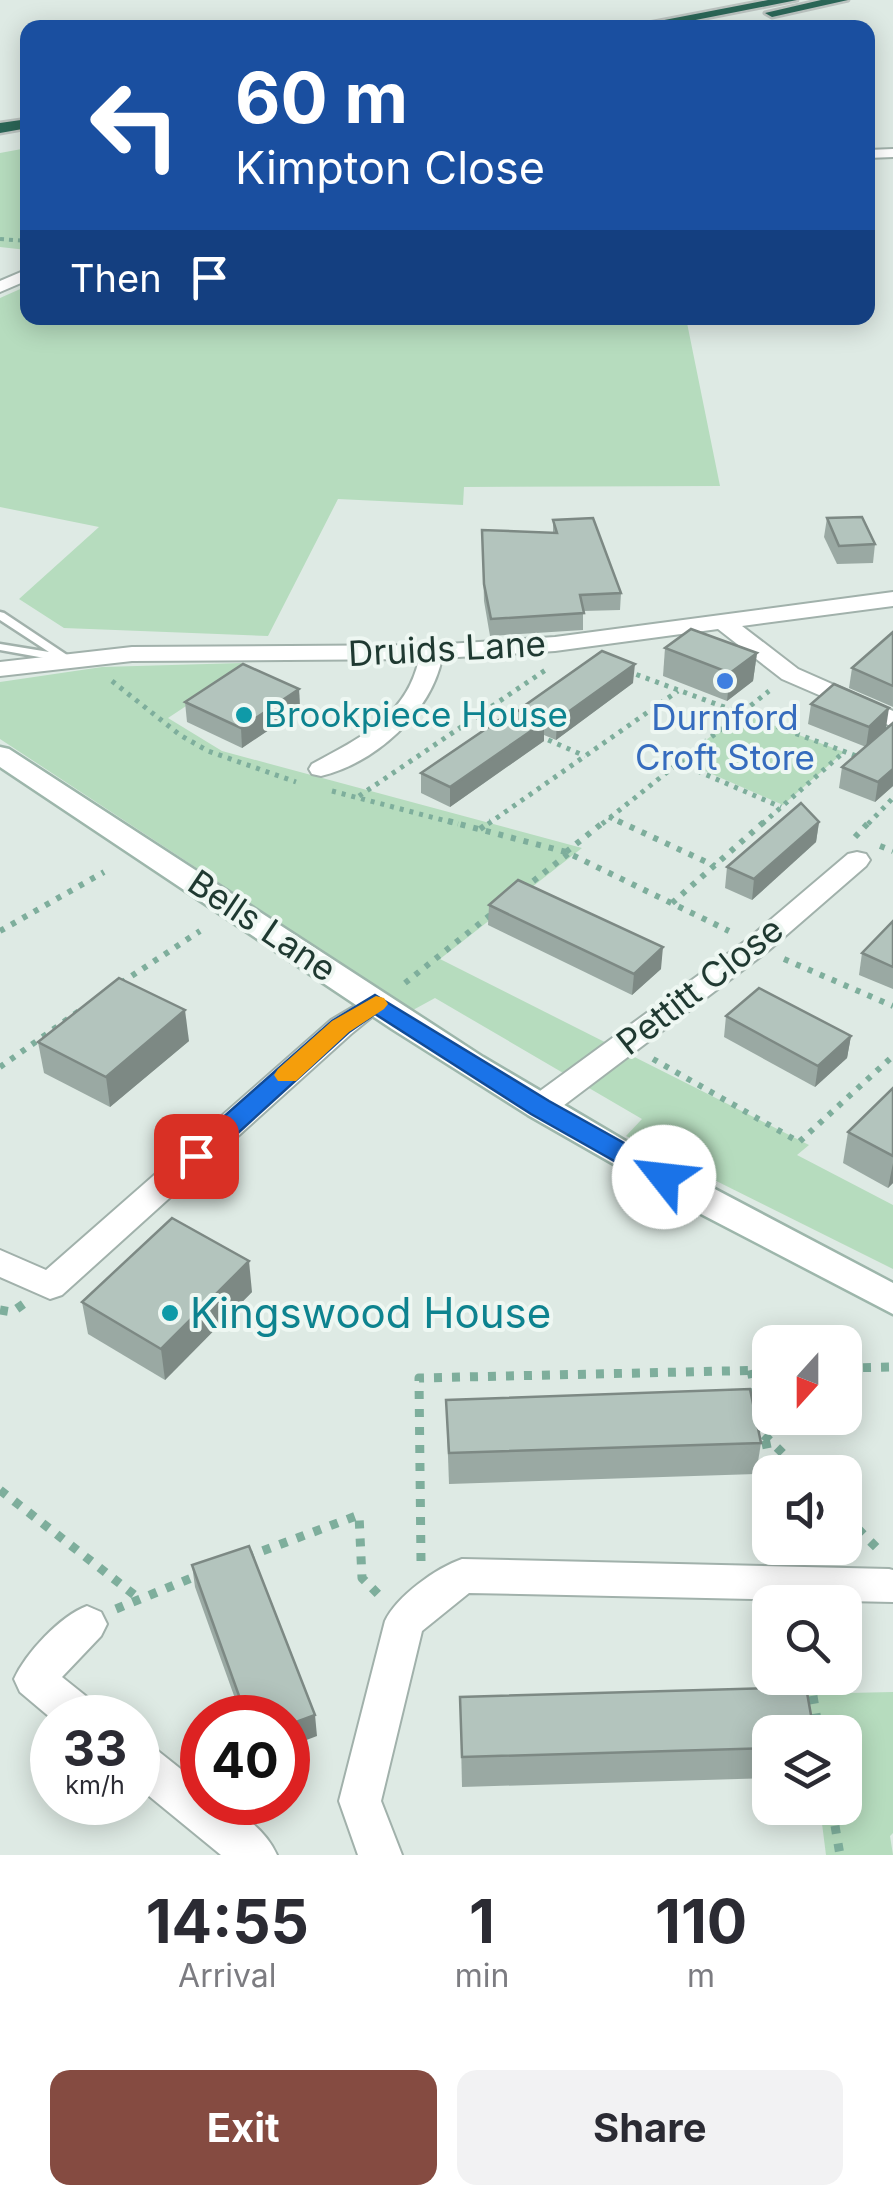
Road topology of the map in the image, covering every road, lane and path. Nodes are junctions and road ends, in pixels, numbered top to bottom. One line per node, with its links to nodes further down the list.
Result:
1 (792, 0): 3 (highway)
2 (842, 0): 4 (highway)
3 (676, 20)
4 (731, 20)
5 (893, 599): 7 (street, Druids Lane)
6 (0, 615): 10 (lane)
7 (726, 624): 9 (street, Druids Lane); 14 (street)
8 (0, 646): 10 (lane)
9 (432, 652): 10 (street, Druids Lane); 27 (street)
10 (67, 659): 13 (street, Druids Lane)
11 (554, 664): 17 (path)
12 (613, 666): 16 (path)
13 (0, 669)
14 (790, 674): 18 (path); 20 (street)
15 (107, 677): 28 (path)
16 (679, 690): 18 (path); 24 (path)
17 (483, 712): 19 (path); 29 (path)
18 (742, 712): 22 (path); 26 (path)
19 (500, 720)
20 (893, 720)
21 (534, 734): 24 (path)
22 (844, 752): 25 (path); 31 (path)
23 (0, 754): 47 (street, Bells Lane)
24 (585, 756): 33 (path)
25 (860, 758)
26 (678, 762): 31 (path); 32 (path)
27 (325, 779): 29 (path)
28 (299, 782)
29 (358, 797): 33 (path)
30 (893, 798): 35 (path)
31 (781, 807): 36 (path)
32 (609, 818): 34 (path); 36 (path)
33 (480, 829): 34 (path)
34 (568, 852): 38 (path); 39 (path)
35 (857, 860): 43 (street, Pettitt Close)
36 (715, 866): 39 (path)
37 (104, 872): 41 (path)
38 (512, 898)
39 (672, 903): 43 (path)
40 (497, 910): 44 (path)
41 (0, 931)
42 (200, 932): 45 (path)
43 (758, 945): 48 (path); 49 (street, Pettitt Close)
44 (404, 983)
45 (108, 991)
46 (93, 1001): 51 (path)
47 (375, 1003): 52 (street, Bells Lane); 53 (street)
48 (893, 1006)
49 (626, 1044): 50 (path); 52 (street, Pettitt Close)
50 (893, 1056)
51 (0, 1067)
52 (540, 1108): 54 (street, Bells Lane)
53 (0, 1263)
54 (893, 1300)
55 (893, 1367): 56 (path)
56 (862, 1368)
57 (750, 1370): 58 (path); 68 (path)
58 (752, 1379)
59 (764, 1435): 60 (path); 61 (path)
60 (768, 1455)
61 (785, 1455)
62 (0, 1490): 67 (path)
63 (862, 1538): 66 (path)
64 (230, 1563): 68 (path)
65 (212, 1570): 67 (path)
66 (891, 1575): 68 (street)
67 (138, 1597): 69 (path)
68 (414, 1614): 74 (street)
69 (87, 1624): 70 (street)
70 (54, 1695)
71 (160, 1779): 73 (street)
72 (835, 1825): 75 (path)
73 (255, 1855)
74 (380, 1855)
75 (840, 1855)

